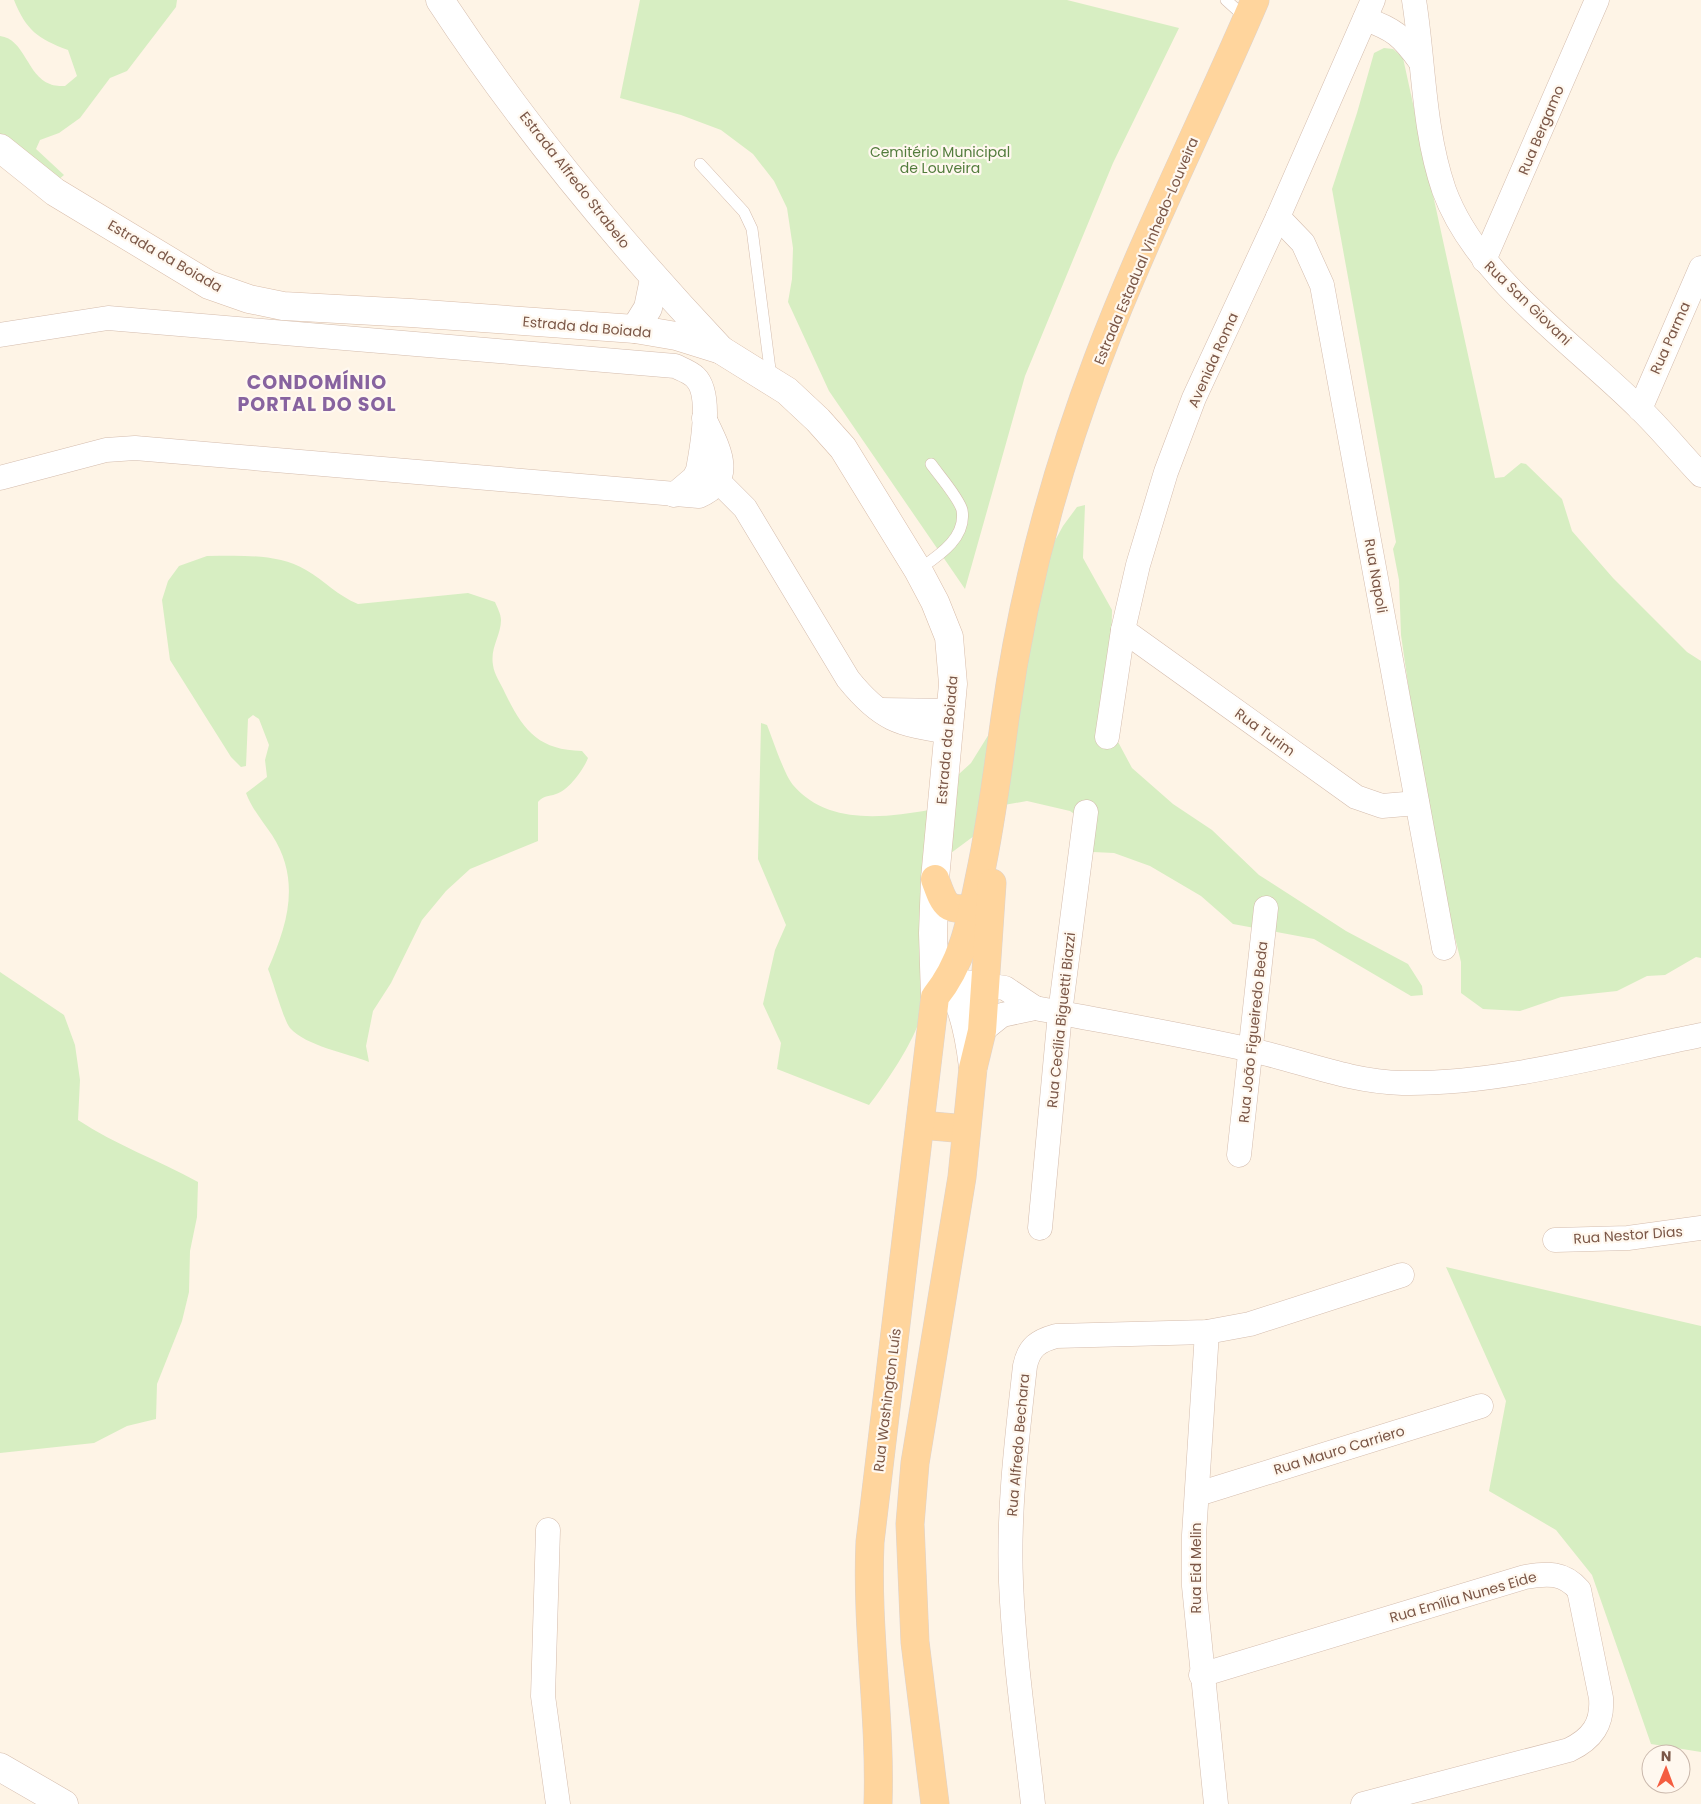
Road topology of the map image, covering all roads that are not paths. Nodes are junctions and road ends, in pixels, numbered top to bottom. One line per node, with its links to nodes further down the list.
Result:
1 (440, 0): 13 (main road, Estrada Alfredo Strabelo)
2 (1226, 0): 6 (lane)
3 (1414, 0): 7 (street, Rua San Giovani)
4 (1597, 0): 11 (street, Rua Bergamo)
5 (1369, 9): 7 (street); 10 (street, Avenida Roma)
6 (1251, 10): 31 (main road, Estrada Estadual Vinhedo-Louveira)
7 (1420, 61): 11 (street, Rua San Giovani)
8 (0, 148): 14 (main road, Estrada da Boiada)
9 (700, 164): 17 (lane)
10 (1278, 217): 26 (street, Avenida Roma); 29 (street, Rua Napoli)
11 (1484, 260): 18 (street, Rua San Giovani)
12 (1701, 268): 18 (street, Rua Parma)
13 (654, 279): 14 (main road); 16 (main road, Estrada Alfredo Strabelo)
14 (635, 329): 16 (main road, Estrada da Boiada)
15 (0, 335): 19 (street)
16 (721, 350): 17 (main road, Estrada da Boiada)
17 (772, 381): 25 (main road, Estrada da Boiada)
18 (1640, 408): 21 (street, Rua San Giovani)
19 (704, 418): 23 (street); 24 (street)
20 (931, 464): 25 (lane)
21 (1701, 475)
22 (0, 478): 24 (street)
23 (719, 482): 24 (street); 27 (street)
24 (674, 495)
25 (918, 570): 27 (main road, Estrada da Boiada)
26 (1123, 630): 28 (street, Avenida Roma); 29 (street, Rua Turim)
27 (951, 722): 32 (main road, Estrada da Boiada)
28 (1107, 737)
29 (1417, 803): 35 (street, Rua Napoli)
30 (1086, 812): 39 (street, Rua Cecília Biguetti Biazzi)
31 (990, 831): 33 (main road, Rua Washington Luís); 36 (main road)
32 (935, 879): 33 (main road); 37 (main road, Estrada da Boiada)
33 (974, 907): 37 (main road, Rua Washington Luís)
34 (1266, 908): 42 (street, Rua João Figueiredo Beda)
35 (1444, 948)
36 (987, 986): 37 (street); 38 (street); 40 (main road)
37 (942, 988): 43 (main road); 44 (main road, Rua Washington Luís)
38 (1035, 1008): 39 (street); 40 (street)
39 (1060, 1013): 42 (street); 47 (street, Rua Cecília Biguetti Biazzi)
40 (982, 1031): 43 (main road)
41 (1701, 1035): 42 (street)
42 (1251, 1050): 46 (street, Rua João Figueiredo Beda)
43 (974, 1068): 45 (main road)
44 (922, 1126): 45 (main road); 59 (main road, Rua Washington Luís)
45 (966, 1130): 60 (main road)
46 (1239, 1155)
47 (1040, 1228)
48 (1701, 1228): 49 (street, Rua Nestor Dias)
49 (1555, 1240)
50 (1402, 1275): 51 (street, Rua Alfredo Bechara)
51 (1207, 1332): 53 (street, Rua Eid Melin); 61 (street, Rua Alfredo Bechara)
52 (1481, 1406): 53 (street, Rua Mauro Carriero)
53 (1198, 1494): 55 (street, Rua Eid Melin)
54 (548, 1530): 58 (street)
55 (1201, 1675): 62 (street, Rua Eid Melin); 63 (street, Rua Emília Nunes Eide)
56 (0, 1767): 57 (main road)
57 (64, 1804)
58 (558, 1804)
59 (878, 1804)
60 (935, 1804)
61 (1034, 1804)
62 (1216, 1804)
63 (1363, 1804)

